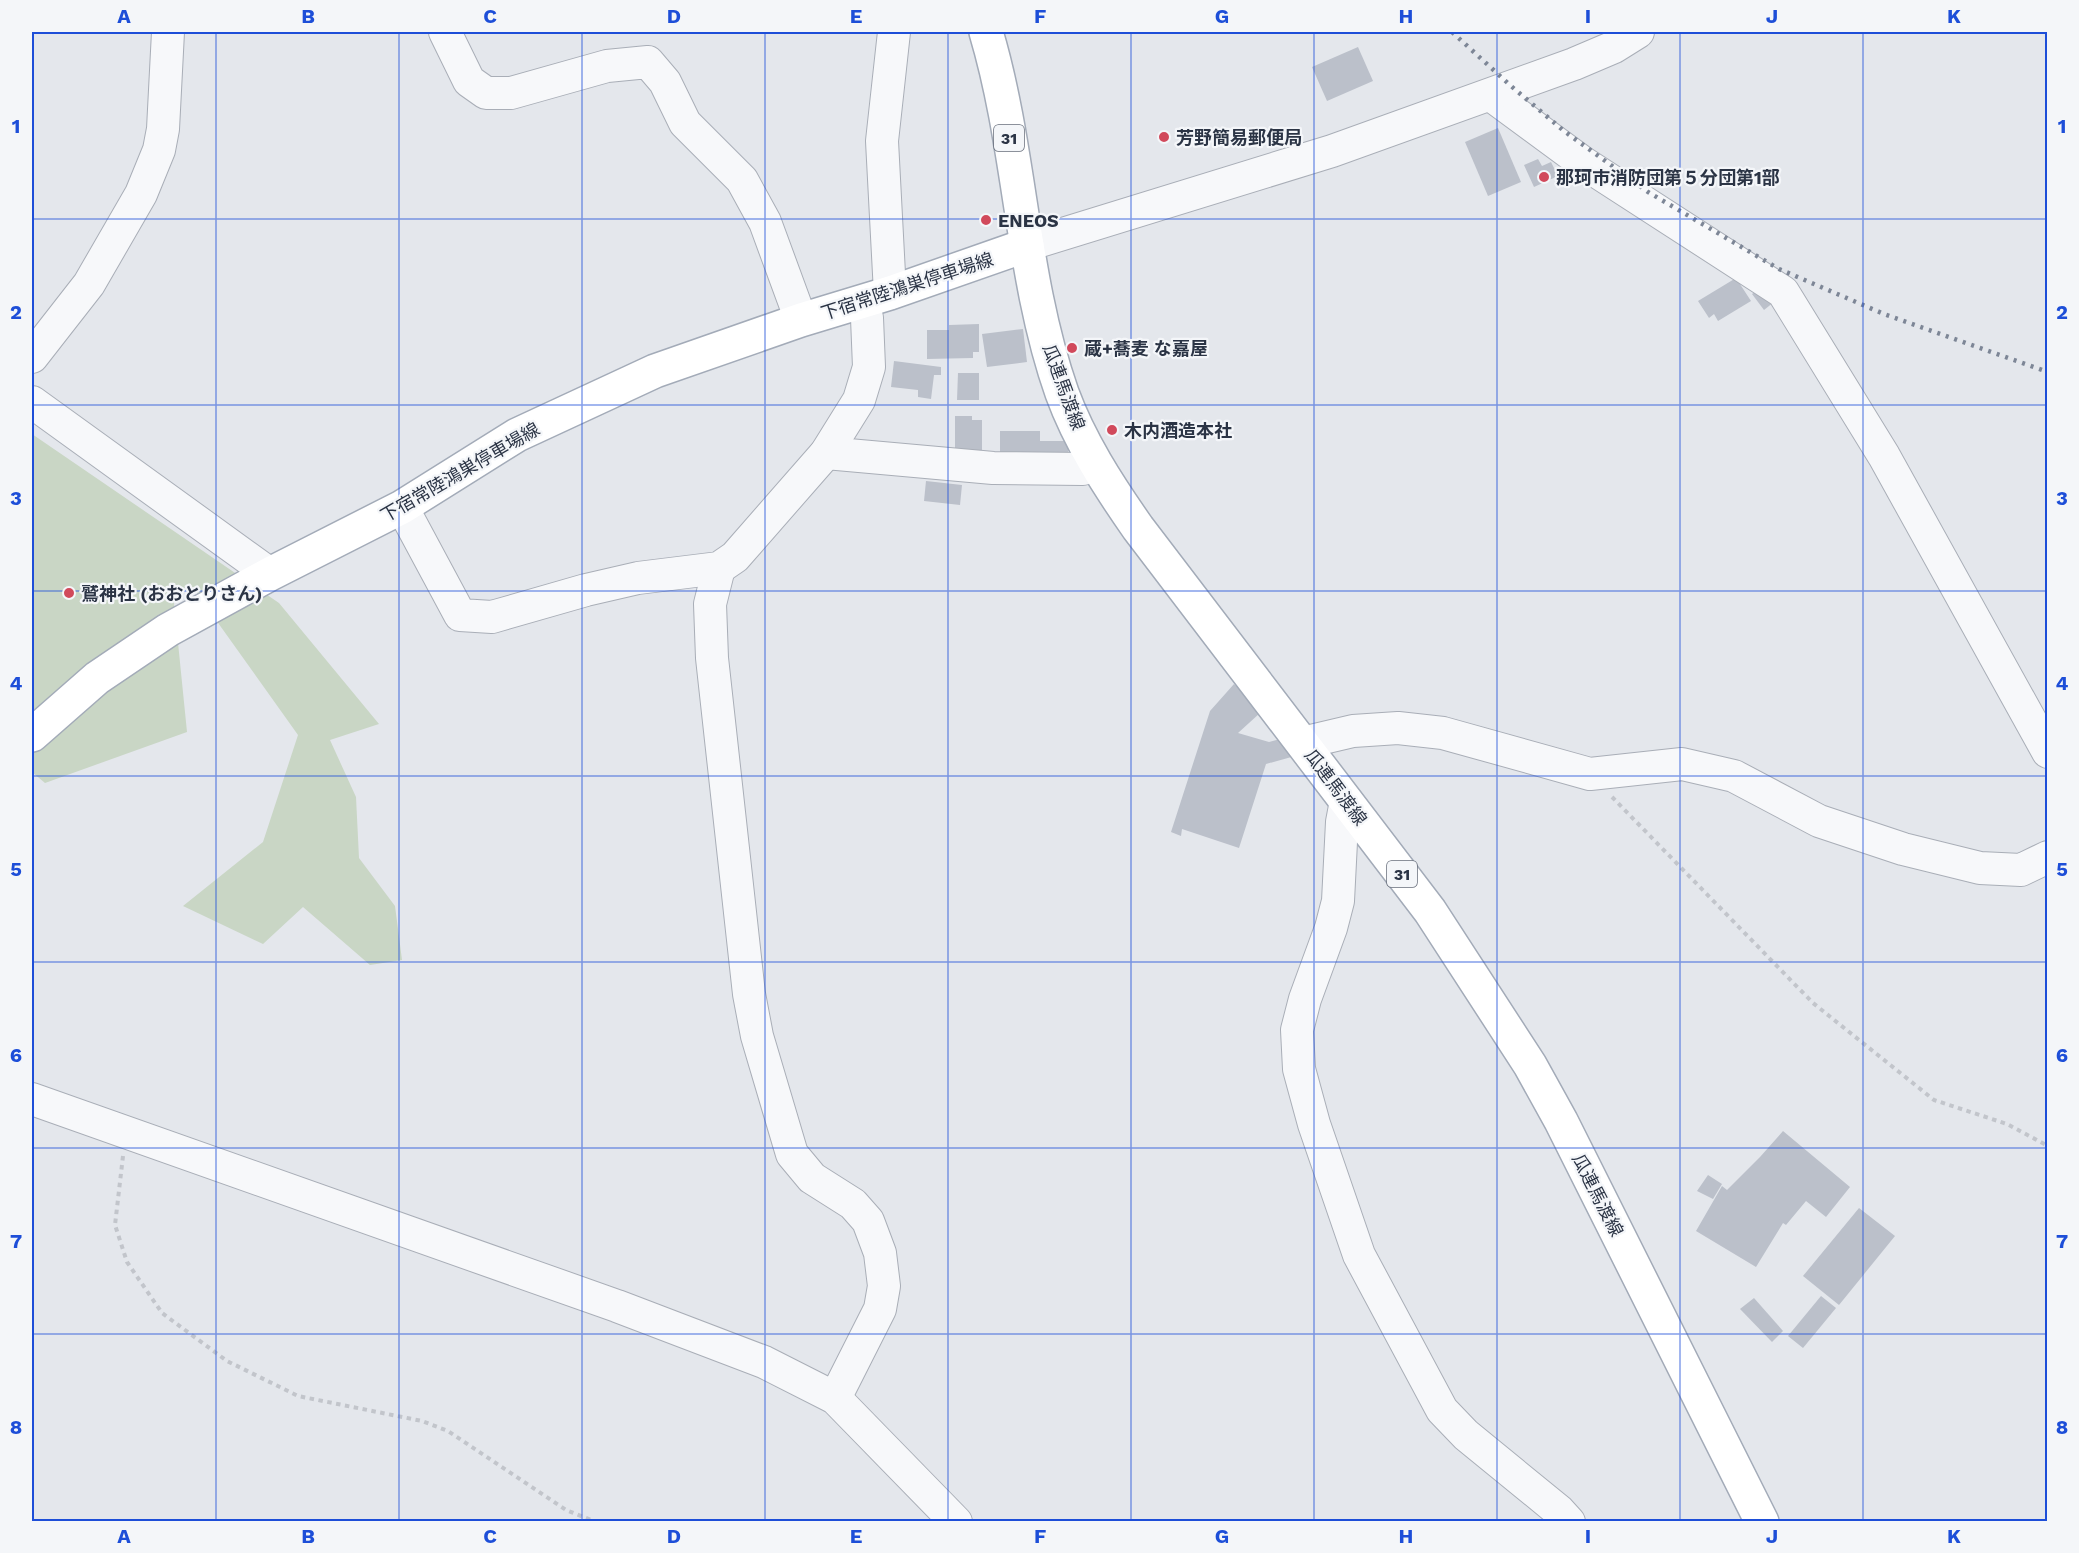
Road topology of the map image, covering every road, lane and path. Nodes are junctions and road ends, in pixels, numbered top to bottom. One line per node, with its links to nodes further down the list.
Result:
1 (168, 32): 10 (street)
2 (445, 32): 9 (street)
3 (894, 32): 8 (street)
4 (986, 32): 7 (main road, 瓜連馬渡線 / 31)
5 (1638, 32): 6 (street)
6 (1491, 95): 7 (street); 19 (street)
7 (1027, 245): 8 (main road, 下宿常陸鴻巣停車場線); 13 (main road, 瓜連馬渡線 / 31)
8 (877, 297): 9 (main road, 下宿常陸鴻巣停車場線); 12 (street)
9 (801, 320): 14 (main road, 下宿常陸鴻巣停車場線)
10 (32, 357)
11 (32, 402): 16 (street)
12 (826, 453): 13 (street); 15 (street)
13 (1096, 464): 18 (main road, 瓜連馬渡線 / 31)
14 (402, 507): 15 (street); 16 (main road, 下宿常陸鴻巣停車場線)
15 (718, 568): 26 (street)
16 (270, 574): 17 (main road, 下宿常陸鴻巣停車場線)
17 (32, 735)
18 (1302, 743): 20 (street); 21 (main road, 瓜連馬渡線 / 31)
19 (2048, 752)
20 (1590, 774): 22 (street); 25 (path)
21 (1346, 801): 29 (street); 30 (main road, 瓜連馬渡線 / 31)
22 (2048, 857)
23 (32, 1099): 24 (street)
24 (125, 1131): 26 (street); 27 (path)
25 (2048, 1146)
26 (835, 1398): 28 (street)
27 (596, 1521)
28 (956, 1521)
29 (1569, 1521)
30 (1762, 1521)

